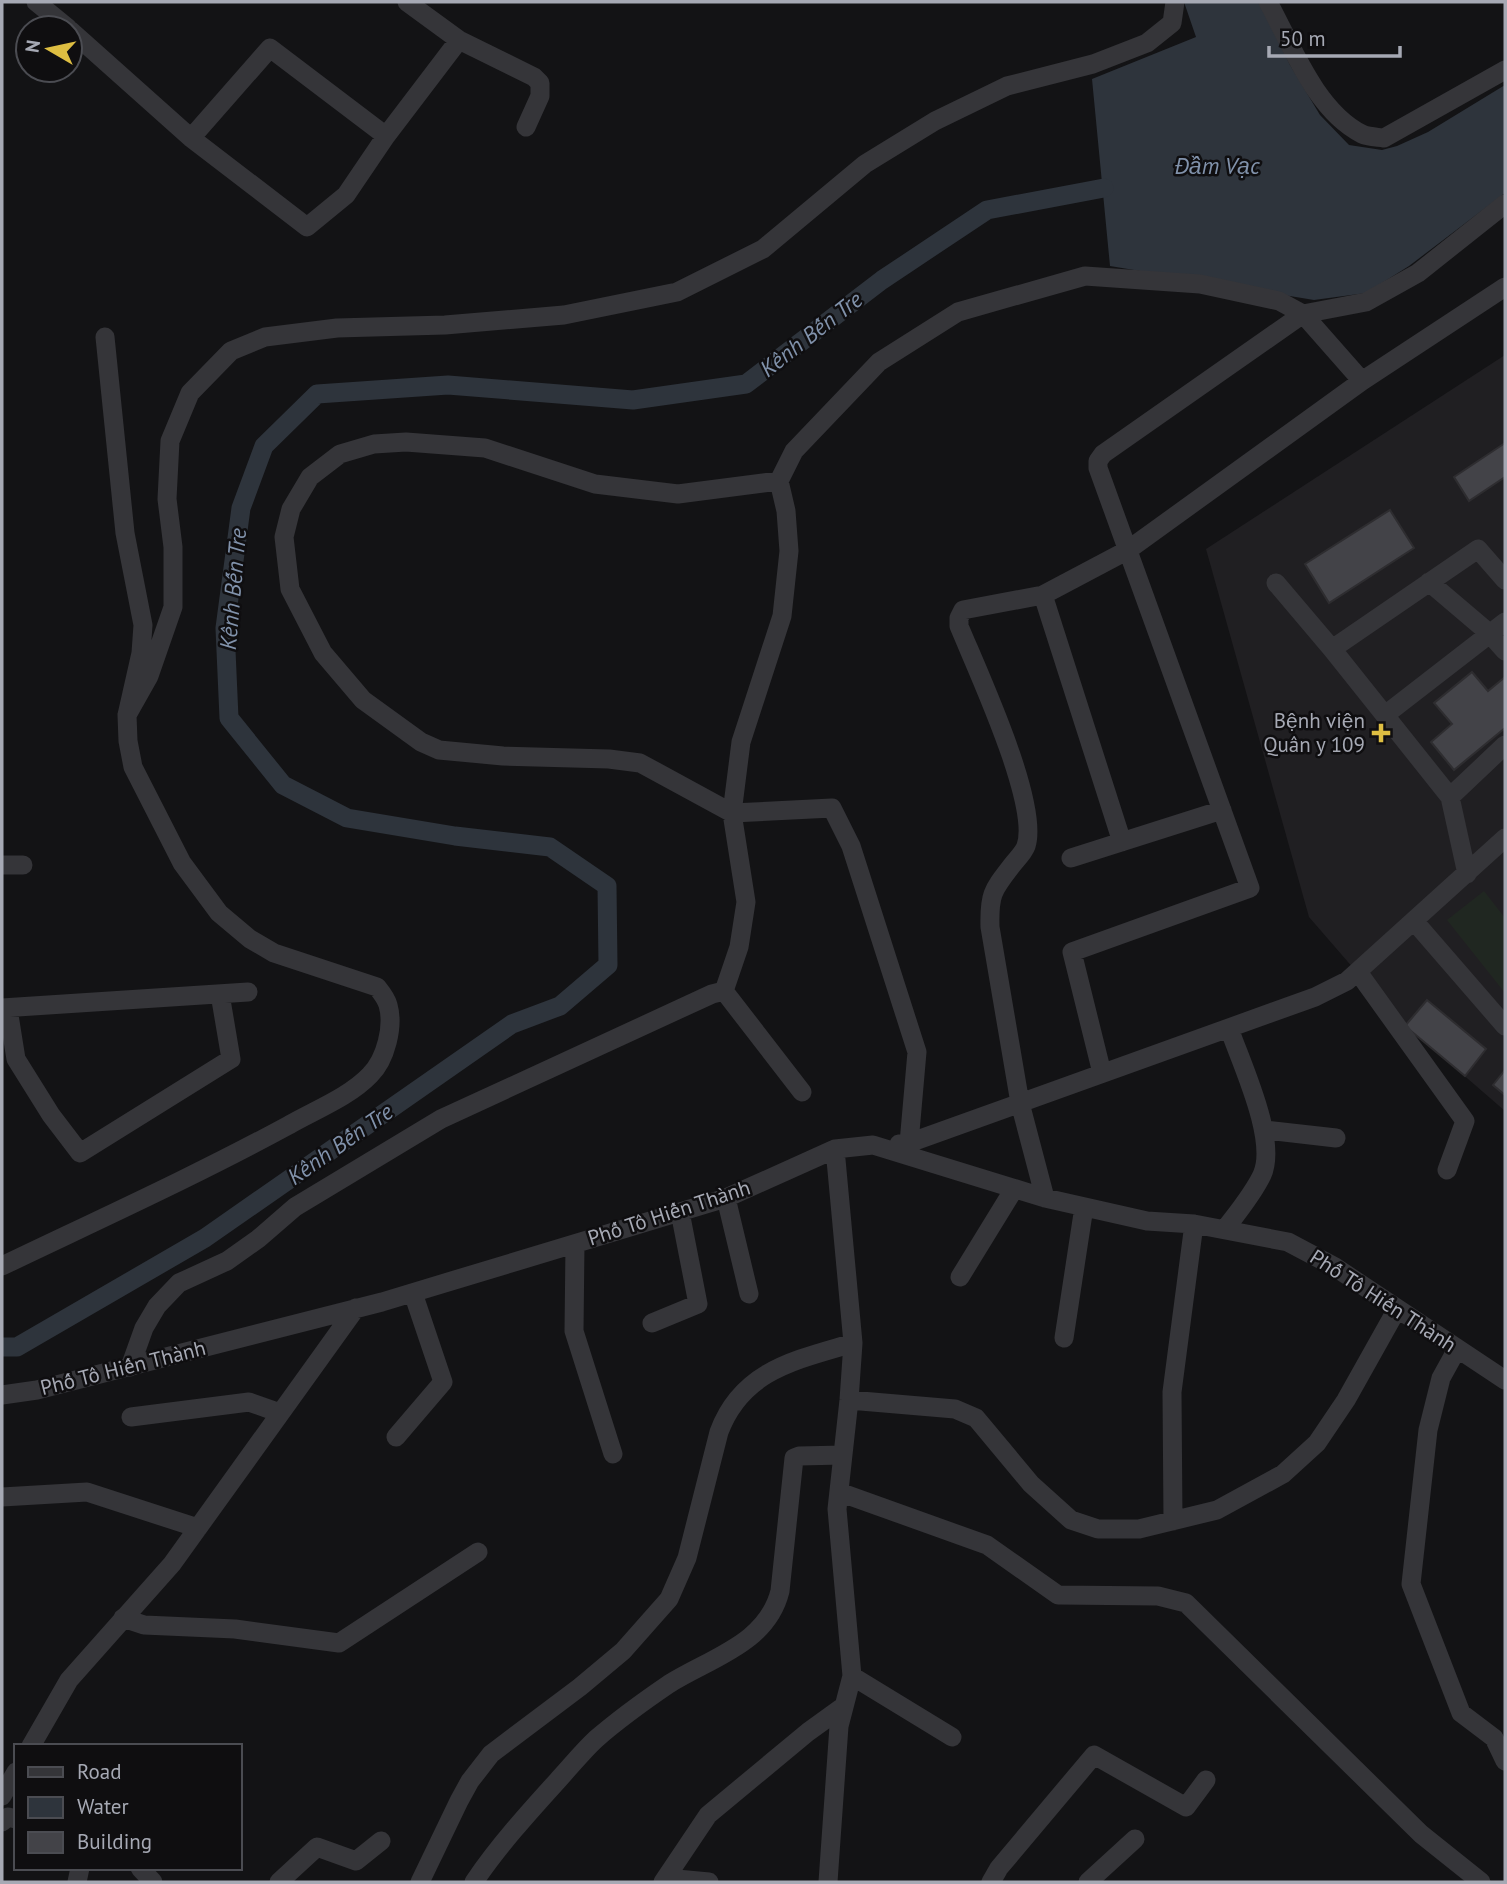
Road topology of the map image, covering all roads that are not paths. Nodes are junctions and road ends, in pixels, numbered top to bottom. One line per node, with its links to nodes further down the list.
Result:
1 (36, 2): 5 (street)
2 (407, 2): 6 (street)
3 (1175, 2): 27 (street)
4 (1268, 2): 8 (street)
5 (51, 14)
6 (458, 40): 9 (street); 10 (street)
7 (84, 42): 11 (street)
8 (1505, 70)
9 (526, 127)
10 (386, 136): 11 (street); 11 (street)
11 (191, 138)
12 (1505, 204): 14 (street)
13 (1505, 287): 16 (street)
14 (1303, 314): 16 (street); 17 (street); 18 (street)
15 (105, 337): 27 (street)
16 (1363, 381): 18 (street)
17 (779, 481): 32 (street); 32 (street)
18 (1128, 550): 22 (street); 31 (street)
19 (1505, 580): 20 (street)
20 (1429, 582): 24 (street); 25 (street)
21 (1276, 583): 25 (street)
22 (1043, 594): 34 (street); 49 (street)
23 (1505, 622): 24 (street)
24 (1489, 633): 26 (street); 28 (street)
25 (1332, 649): 28 (street)
26 (1505, 651)
27 (127, 715): 64 (street)
28 (1385, 715): 30 (street)
29 (1505, 745): 30 (street)
30 (1450, 797): 38 (street)
31 (1222, 810): 34 (street); 47 (street)
32 (732, 813): 41 (street); 52 (street)
33 (1505, 838): 38 (street)
34 (1122, 842): 35 (street)
35 (1071, 859)
36 (23, 864): 37 (street)
37 (2, 865)
38 (1467, 874): 39 (street)
39 (1415, 921): 40 (street); 45 (street)
40 (1358, 972): 46 (street); 55 (street)
41 (724, 991): 48 (street); 74 (street)
42 (247, 992): 43 (street)
43 (220, 994): 44 (street); 44 (street)
44 (5, 1009)
45 (1505, 1026)
46 (1229, 1028): 47 (street); 50 (street)
47 (1102, 1073): 49 (street)
48 (802, 1092)
49 (1020, 1103): 52 (street); 58 (street)
50 (1265, 1130): 51 (street); 62 (street)
51 (1336, 1138)
52 (909, 1143): 53 (street)
53 (873, 1145): 54 (street, Phố Tô Hiến Thành); 56 (street, Phố Tô Hiến Thành)
54 (835, 1149): 57 (street, Phố Tô Hiến Thành); 72 (street)
55 (1447, 1170)
56 (1014, 1189): 58 (street, Phố Tô Hiến Thành); 65 (street)
57 (726, 1198): 60 (street, Phố Tô Hiến Thành); 67 (street)
58 (1045, 1198): 59 (street, Phố Tô Hiến Thành)
59 (1084, 1207): 61 (street, Phố Tô Hiến Thành); 71 (street)
60 (680, 1212): 63 (street, Phố Tô Hiến Thành); 70 (street)
61 (1194, 1224): 62 (street, Phố Tô Hiến Thành); 85 (street)
62 (1225, 1229): 69 (street, Phố Tô Hiến Thành)
63 (575, 1244): 66 (street, Phố Tô Hiến Thành); 81 (street)
64 (2, 1266)
65 (960, 1277)
66 (413, 1293): 68 (street, Phố Tô Hiến Thành); 80 (street)
67 (749, 1294)
68 (356, 1308): 74 (street, Phố Tô Hiến Thành); 78 (street)
69 (1397, 1309): 73 (street, Phố Tô Hiến Thành); 85 (street)
70 (652, 1323)
71 (1064, 1338)
72 (853, 1343): 77 (street); 101 (street)
73 (1457, 1349): 75 (street, Phố Tô Hiến Thành); 93 (street)
74 (130, 1367): 76 (street, Phố Tô Hiến Thành)
75 (1505, 1380)
76 (2, 1395)
77 (849, 1400): 82 (street); 85 (street)
78 (280, 1413): 79 (street); 86 (street)
79 (131, 1417)
80 (396, 1437)
81 (613, 1454)
82 (844, 1455): 83 (street); 102 (street)
83 (839, 1492): 89 (street); 107 (street)
84 (2, 1497): 86 (street)
85 (1173, 1521)
86 (198, 1528): 88 (street)
87 (478, 1552): 88 (street)
88 (123, 1618): 92 (street)
89 (852, 1676): 90 (street); 91 (street)
90 (844, 1706): 99 (street); 104 (street)
91 (952, 1737)
92 (32, 1744)
93 (1505, 1761)
94 (14, 1775): 96 (street)
95 (1206, 1780): 105 (street)
96 (2, 1796)
97 (1135, 1839): 106 (street)
98 (381, 1841): 100 (street)
99 (664, 1880): 103 (street)
100 (279, 1882)
101 (420, 1882)
102 (474, 1882)
103 (709, 1882)
104 (828, 1882)
105 (991, 1882)
106 (1088, 1882)
107 (1481, 1882)

